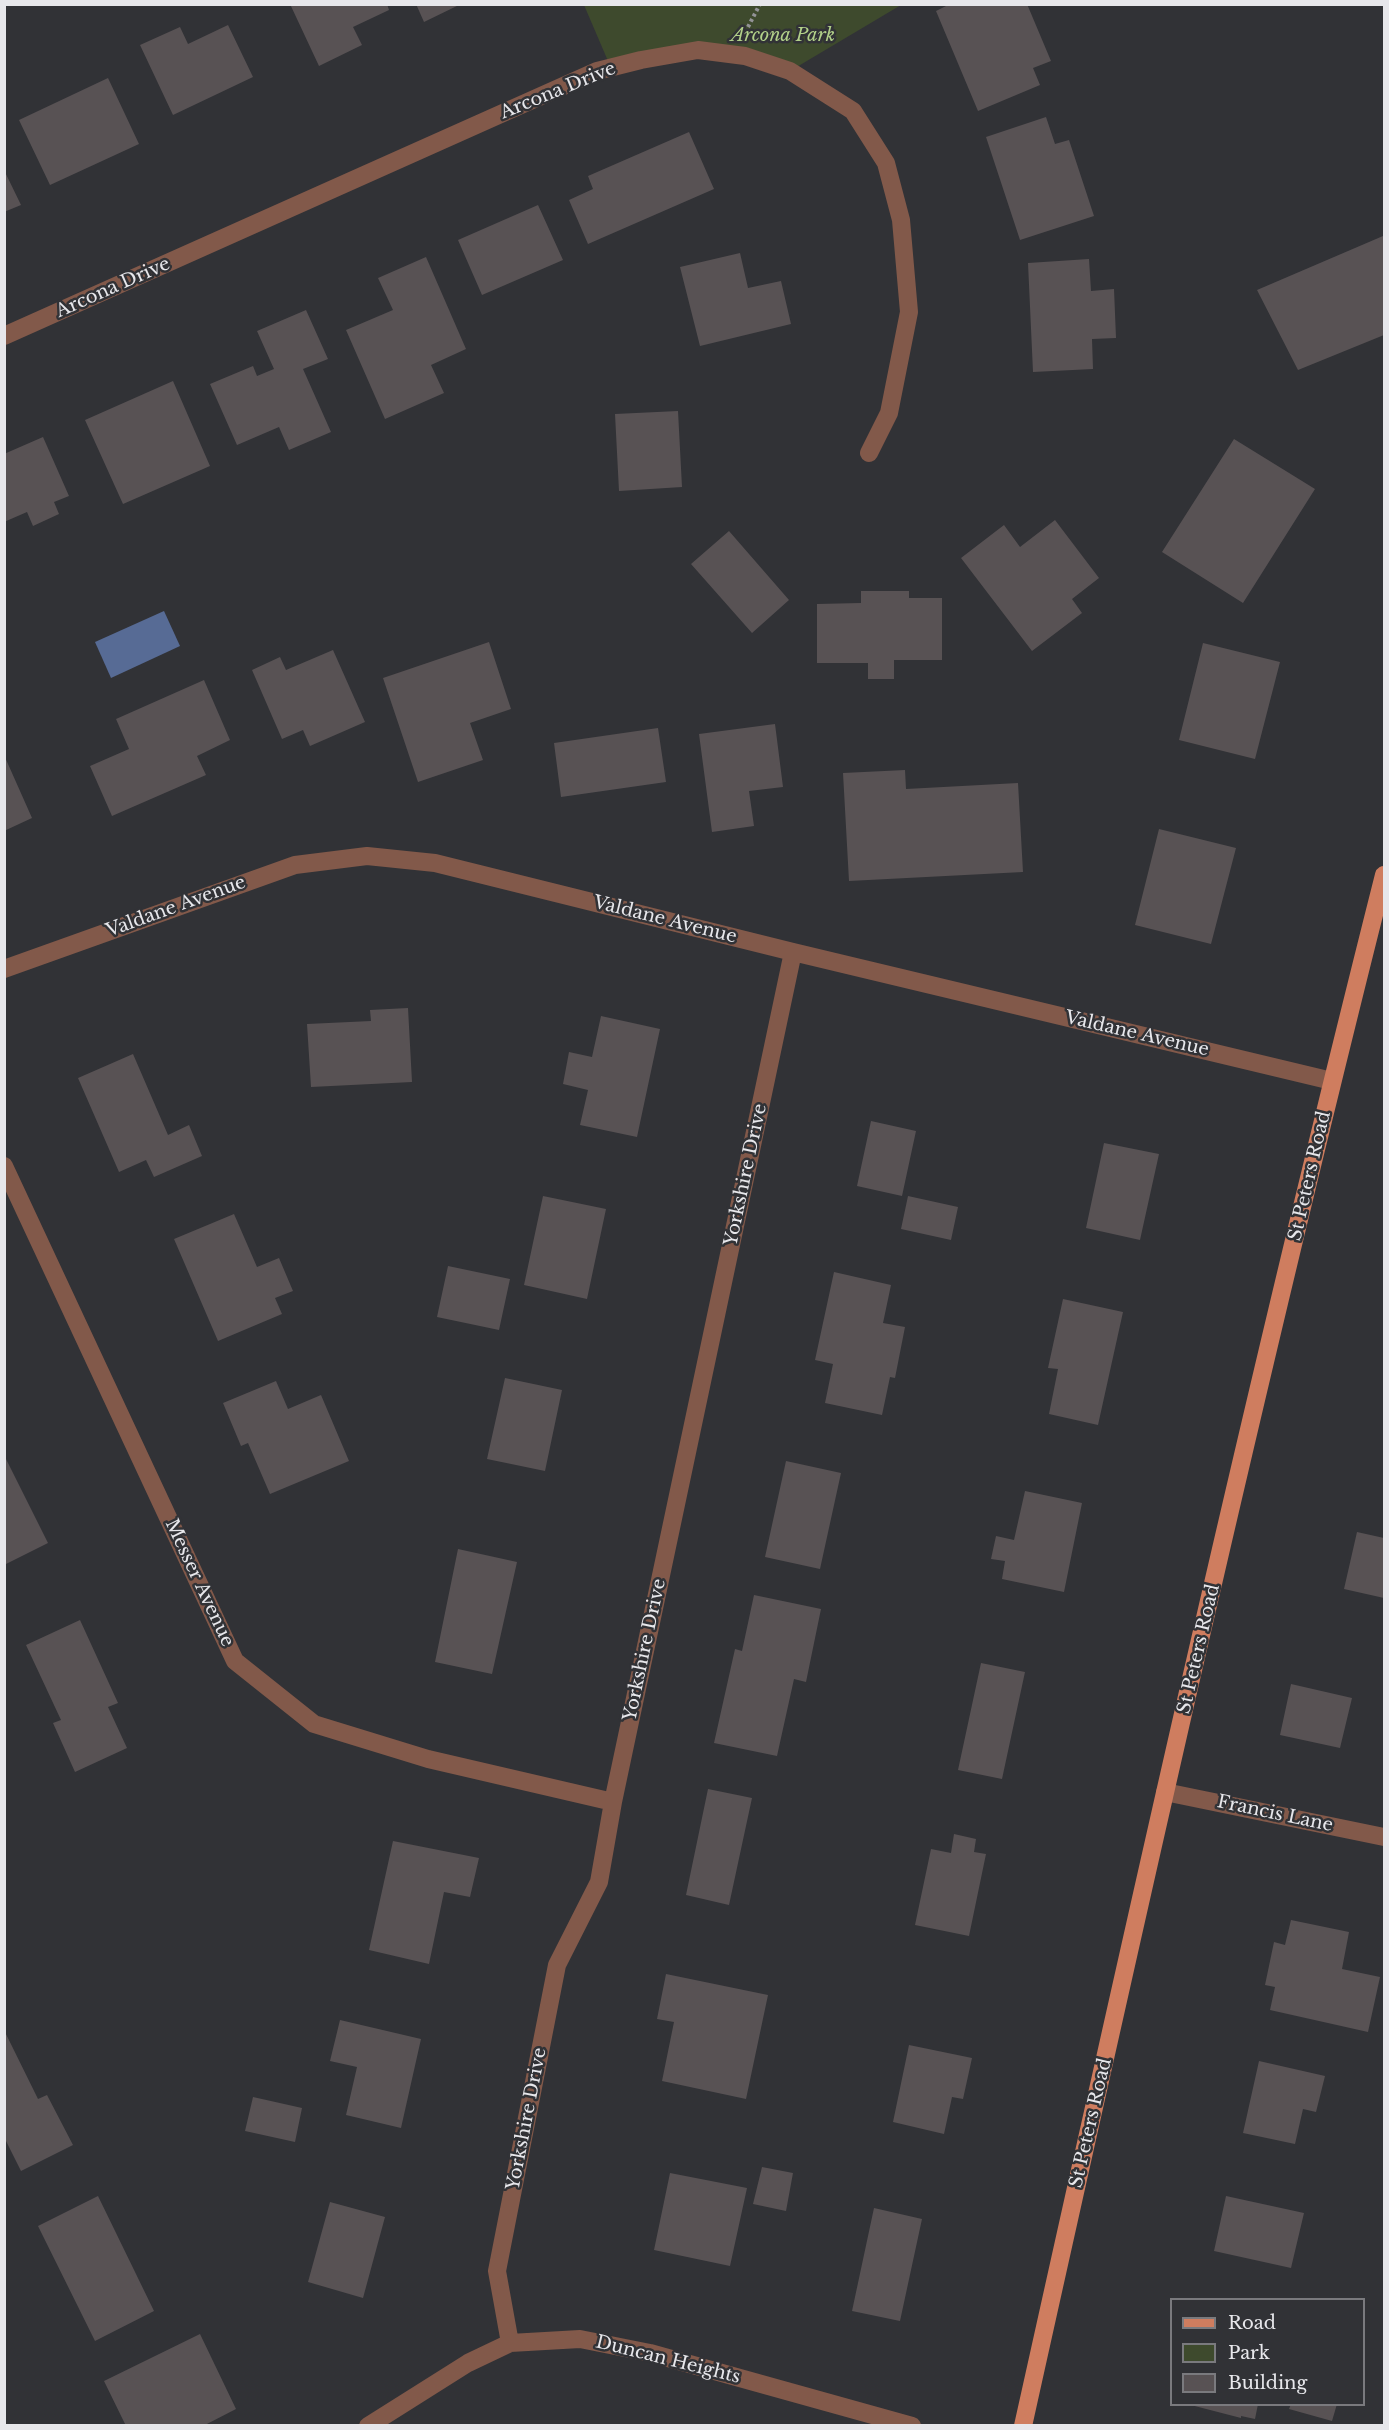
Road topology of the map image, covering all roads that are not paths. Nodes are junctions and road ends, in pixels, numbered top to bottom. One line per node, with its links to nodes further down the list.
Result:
1 (4, 336): 2 (street, Arcona Drive)
2 (869, 453)
3 (1384, 875): 6 (main road, St Peters Road)
4 (793, 952): 5 (street, Valdane Avenue); 6 (street, Valdane Avenue); 9 (street, Yorkshire Drive)
5 (4, 969)
6 (1332, 1081): 8 (main road, St Peters Road)
7 (4, 1166): 9 (street, Messer Avenue)
8 (1166, 1792): 10 (street, Francis Lane); 14 (main road, St Peters Road)
9 (613, 1802): 11 (street, Yorkshire Drive)
10 (1384, 1837)
11 (510, 2343): 12 (street, Duncan Heights); 13 (street, Duncan Heights)
12 (368, 2426)
13 (912, 2426)
14 (1023, 2426)

